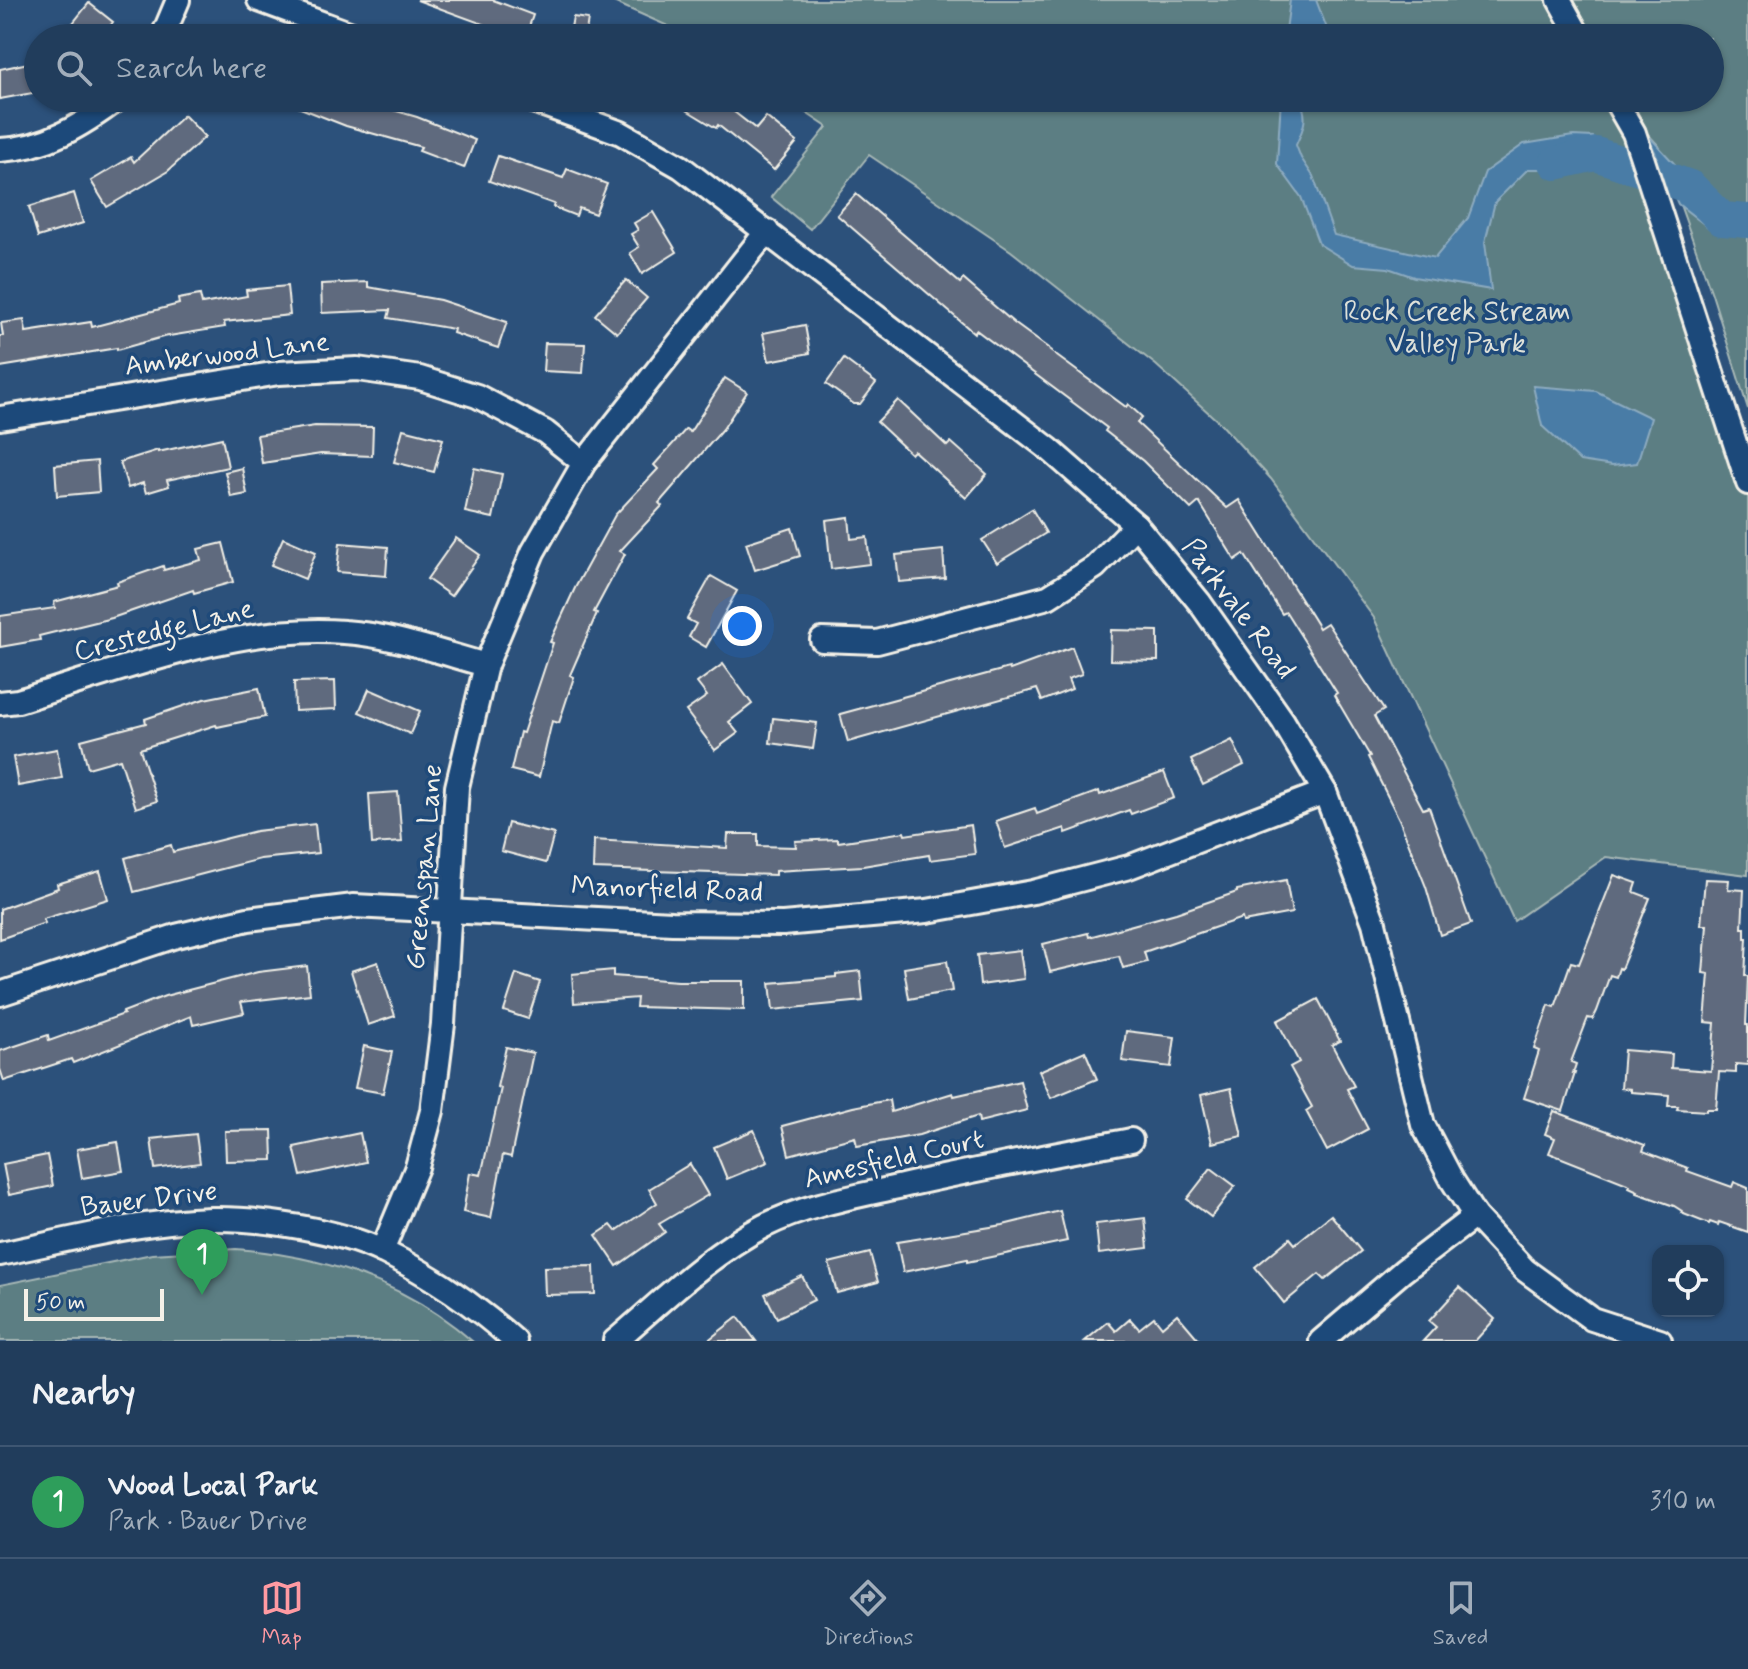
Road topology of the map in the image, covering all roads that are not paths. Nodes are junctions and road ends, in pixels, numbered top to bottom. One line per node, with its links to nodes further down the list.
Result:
1 (178, 0): 4 (street)
2 (259, 0): 5 (street)
3 (1559, 0): 6 (street)
4 (168, 24)
5 (324, 24)
6 (1572, 24)
7 (100, 112): 10 (street)
8 (563, 112): 11 (street, Parkvale Road)
9 (1622, 112): 14 (street)
10 (0, 150)
11 (767, 231): 13 (street, Greenspan Lane); 15 (street, Parkvale Road)
12 (0, 418): 13 (street, Amberwood Lane)
13 (584, 463): 17 (street, Greenspan Lane)
14 (1748, 483)
15 (1136, 525): 16 (street); 19 (street, Parkvale Road)
16 (822, 640)
17 (486, 665): 18 (street, Crestedge Lane); 20 (street, Greenspan Lane)
18 (0, 703)
19 (1325, 792): 20 (street, Manorfield Road); 23 (street, Parkvale Road)
20 (448, 910): 21 (street, Manorfield Road); 24 (street, Greenspan Lane)
21 (0, 994)
22 (1131, 1140): 27 (street, Amesfield Court)
23 (1475, 1216): 28 (street); 29 (street, Parkvale Road)
24 (382, 1251): 25 (street, Bauer Drive); 26 (street, Bauer Drive)
25 (0, 1254)
26 (515, 1341)
27 (615, 1341)
28 (1321, 1341)
29 (1660, 1341)

